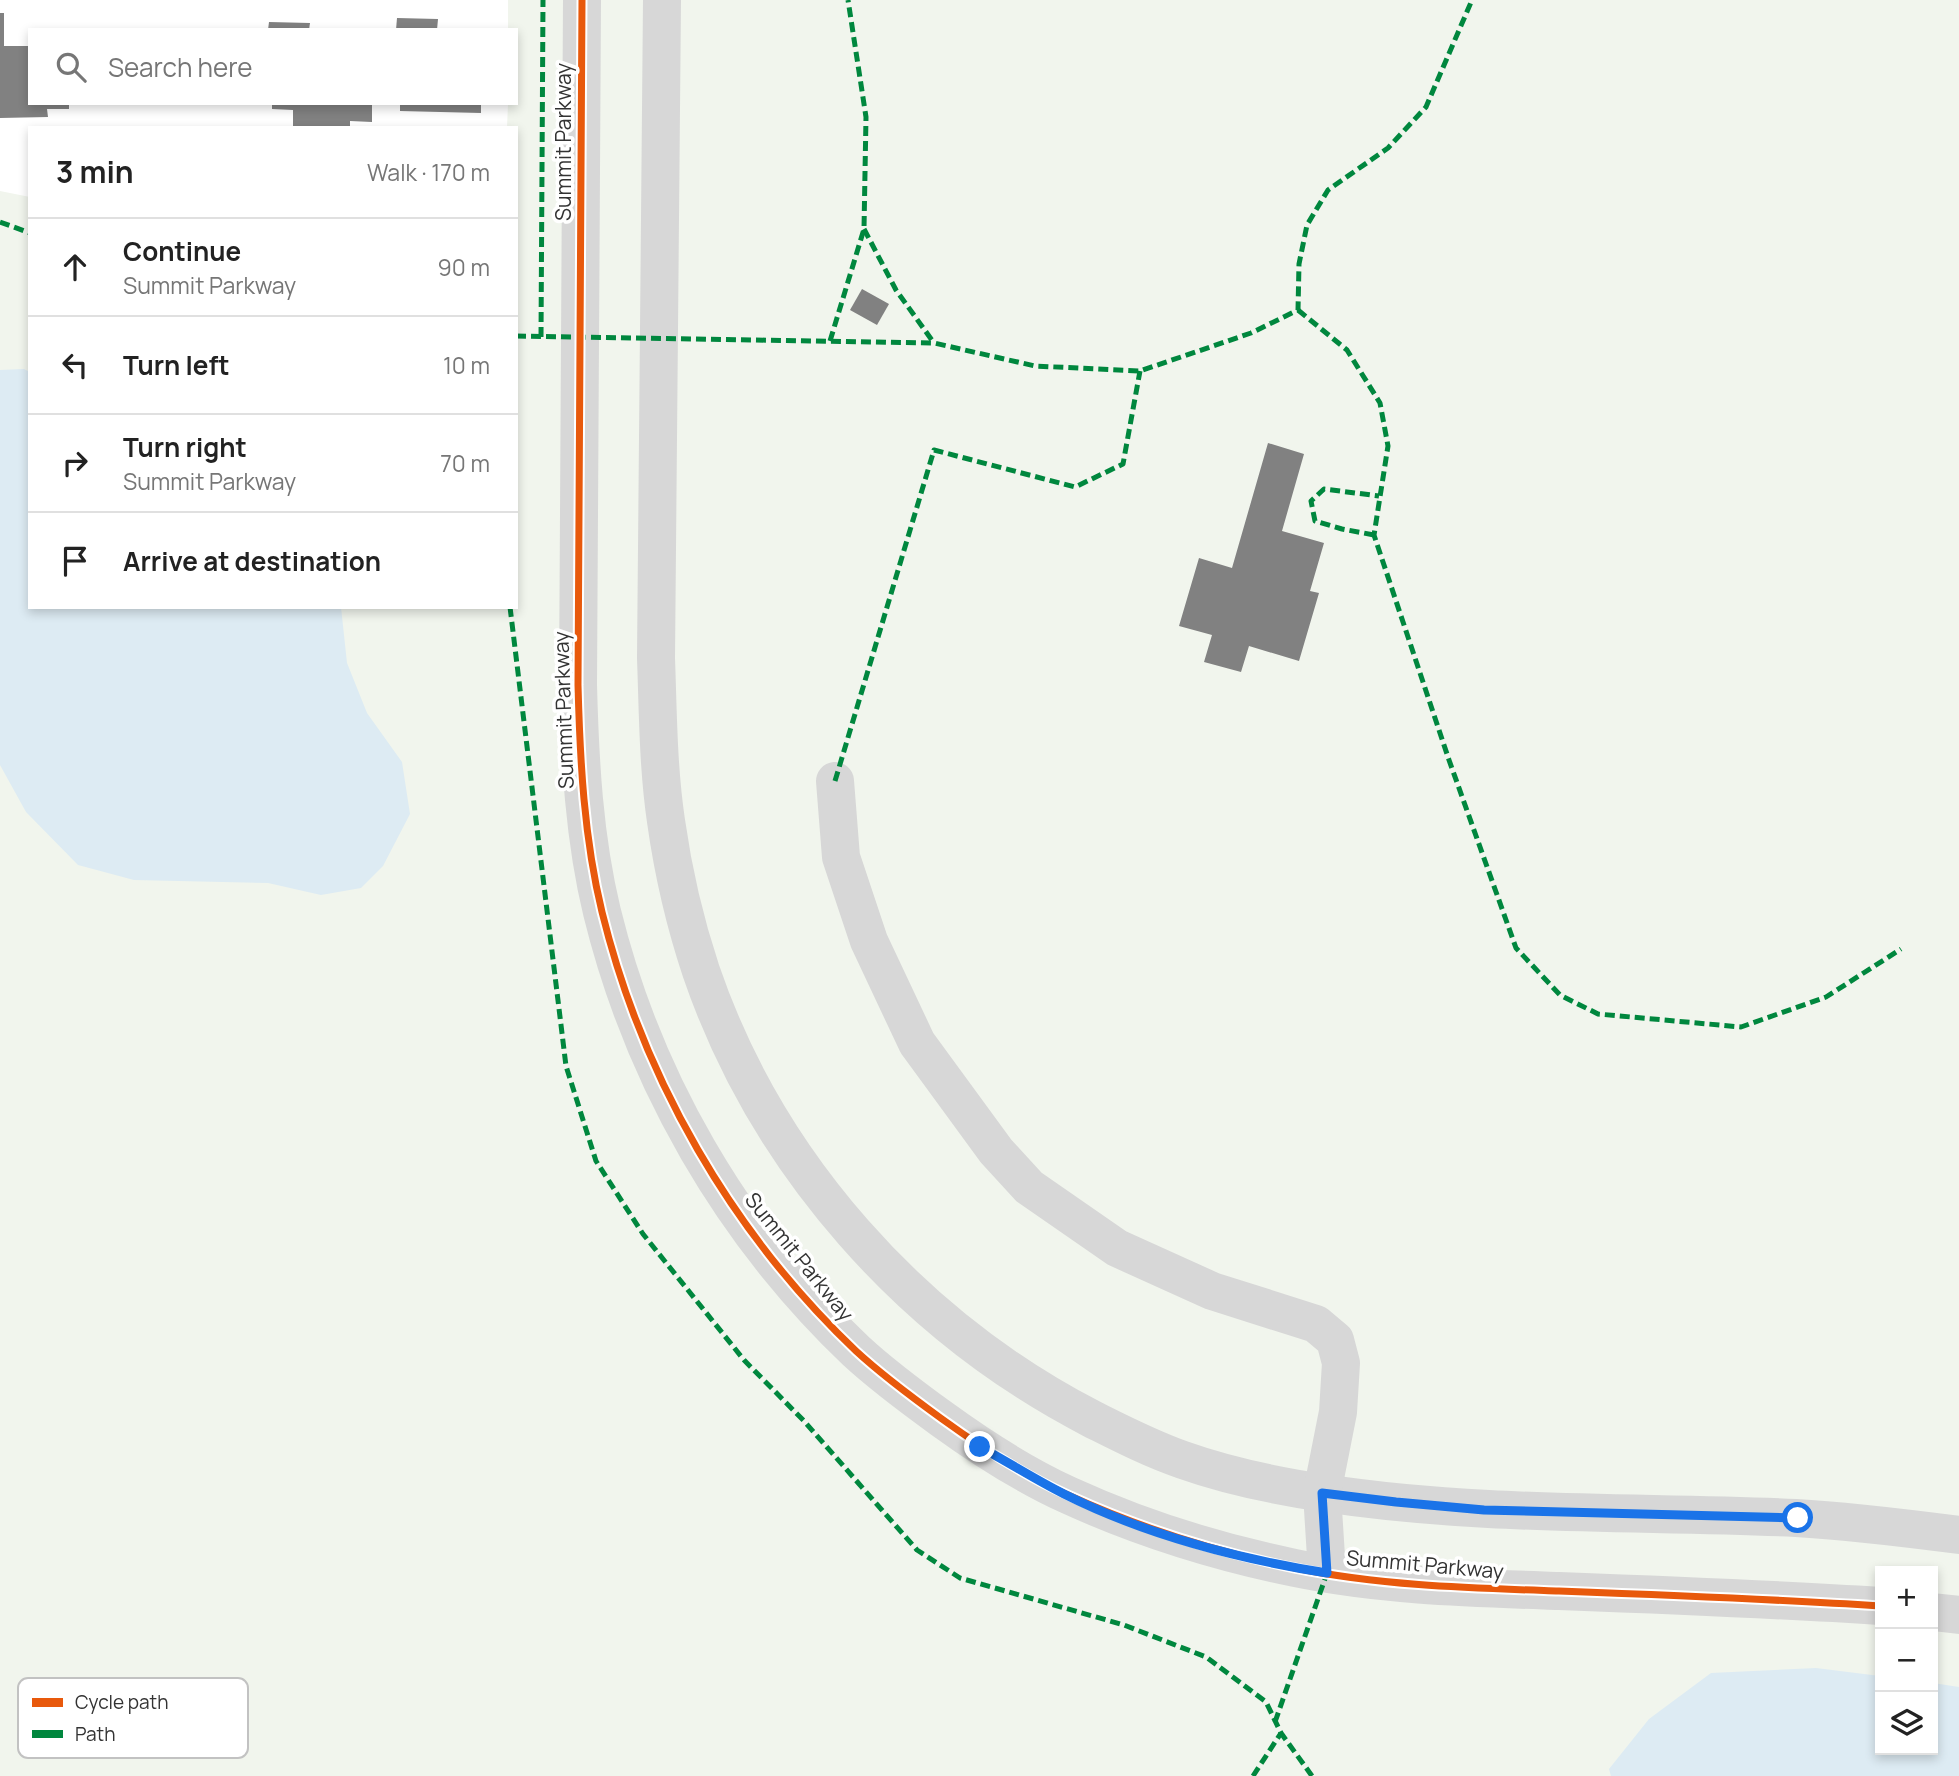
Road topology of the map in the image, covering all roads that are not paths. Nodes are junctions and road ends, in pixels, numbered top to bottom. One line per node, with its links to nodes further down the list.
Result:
1 (582, 0): 6 (street, Summit Parkway)
2 (662, 0): 4 (street)
3 (835, 781): 4 (street)
4 (1322, 1493): 5 (street); 6 (street)
5 (1959, 1535)
6 (1327, 1573): 7 (street, Summit Parkway)
7 (1875, 1606)
8 (1938, 1613): 9 (street)
9 (1959, 1615)

